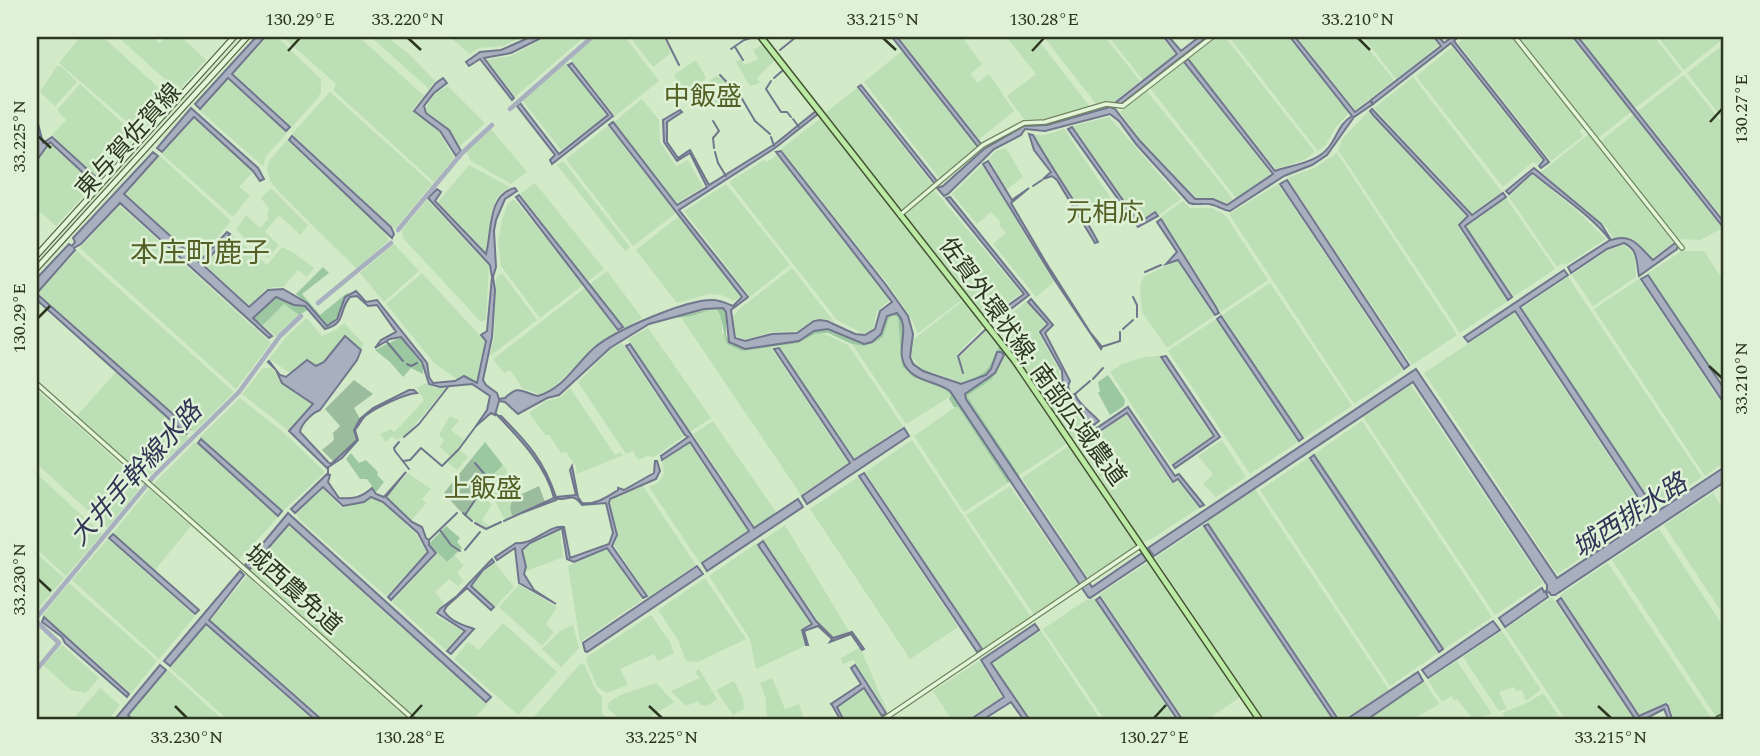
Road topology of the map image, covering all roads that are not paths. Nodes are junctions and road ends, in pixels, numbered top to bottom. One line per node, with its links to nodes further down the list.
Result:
1 (234, 37): 8 (main road, 東与賀佐賀線)
2 (247, 37): 9 (main road, 東与賀佐賀線)
3 (761, 37): 6 (main road, 佐賀外環状線; 南部広域農道)
4 (1212, 37): 6 (street)
5 (1516, 37): 7 (street)
6 (900, 215): 11 (main road, 佐賀外環状線; 南部広域農道)
7 (1682, 248)
8 (37, 255)
9 (37, 268)
10 (37, 384): 12 (street, 城西農免道)
11 (1141, 545): 13 (street); 14 (main road, 佐賀外環状線; 南部広域農道)
12 (413, 719)
13 (884, 719)
14 (1259, 719)

